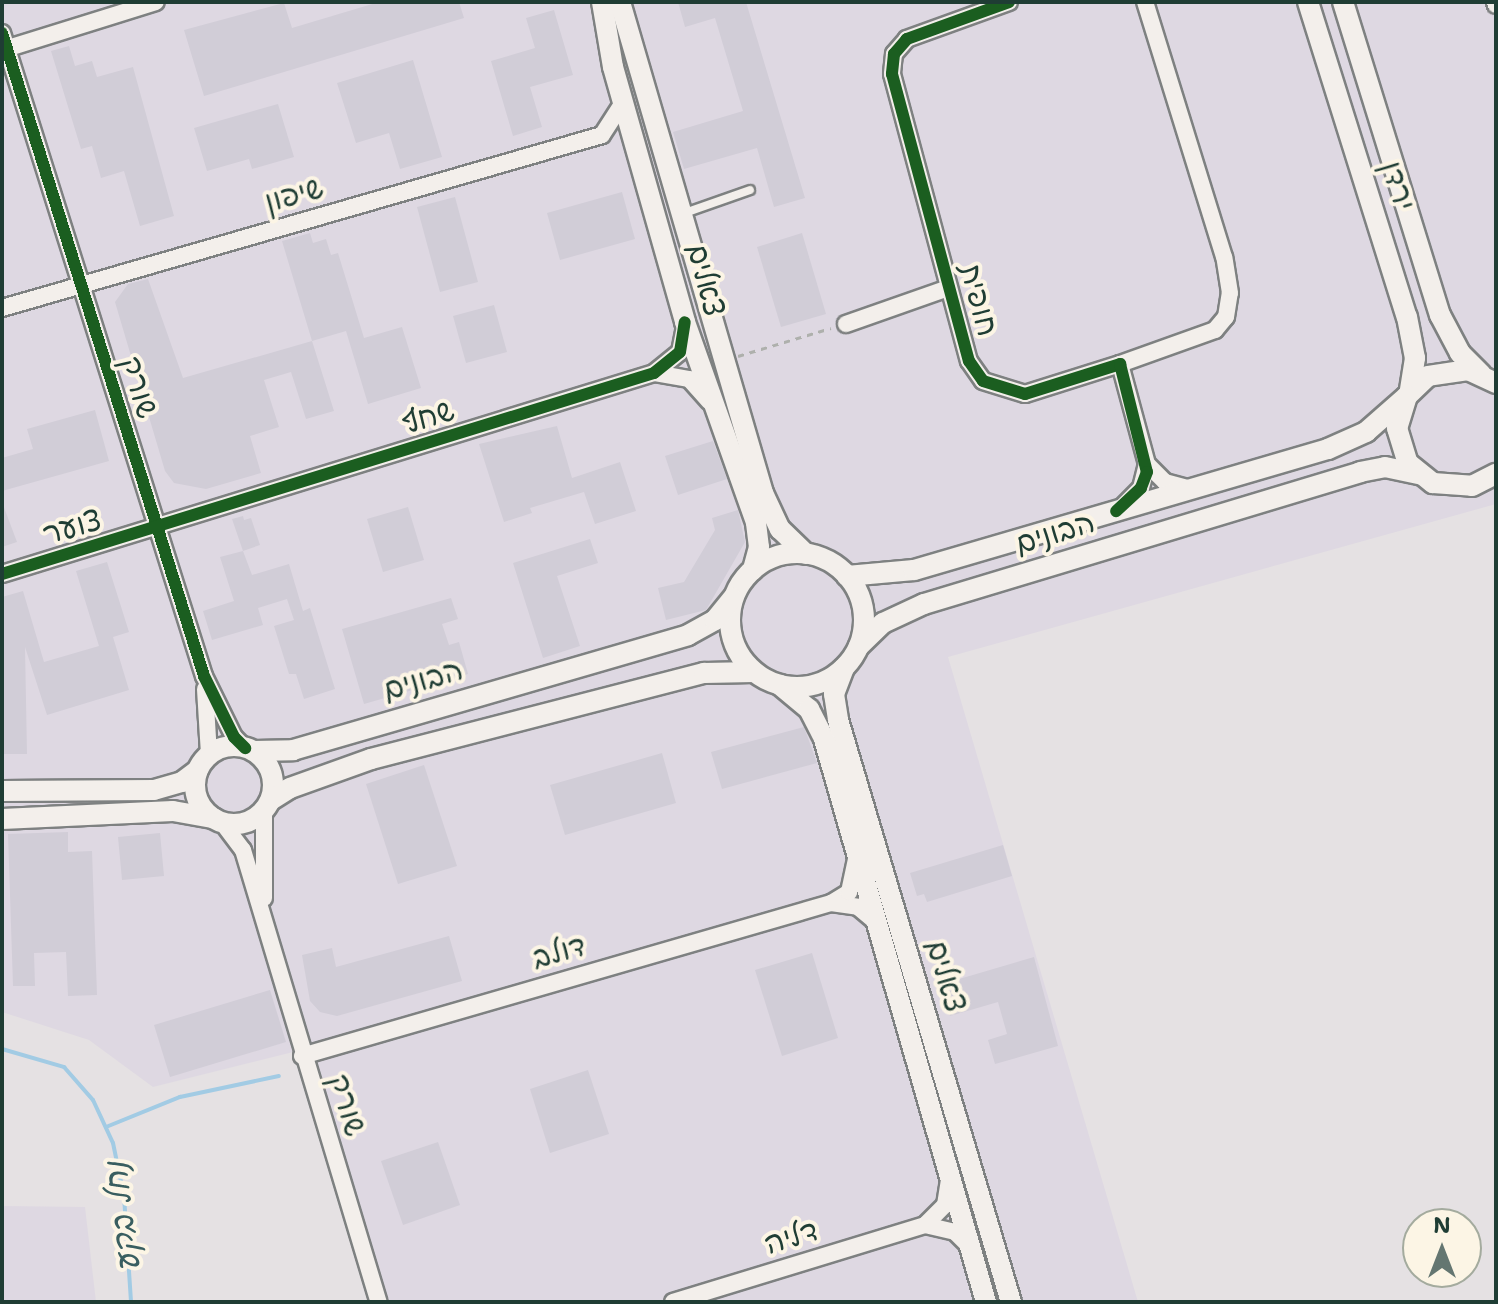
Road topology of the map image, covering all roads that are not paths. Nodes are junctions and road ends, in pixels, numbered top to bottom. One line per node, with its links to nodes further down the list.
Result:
1 (156, 2): 8 (street)
2 (602, 2): 9 (street, צאלים)
3 (620, 2): 13 (street, צאלים)
4 (1009, 2): 15 (street, חופית)
5 (1145, 2): 19 (street, חופית)
6 (1308, 2): 22 (street, ירדן)
7 (1343, 2): 21 (street, ירדן)
8 (4, 44): 14 (street, שורק)
9 (613, 67): 10 (street); 11 (street, צאלים)
10 (602, 135): 11 (street); 14 (street, שיפון)
11 (644, 162): 17 (street, צאלים)
12 (750, 190): 13 (lane)
13 (681, 214): 30 (street, צאלים)
14 (80, 286): 16 (street, שיפון); 29 (street, שורק)
15 (948, 288): 18 (street); 19 (street, חופית)
16 (2, 308)
17 (685, 322): 20 (street, שחף); 23 (street, צאלים)
18 (846, 324)
19 (1120, 364): 24 (street)
20 (654, 373): 23 (street); 29 (street, שחף)
21 (1492, 380): 22 (street, הבונים)
22 (1408, 394): 25 (street, ירדן); 27 (street, הבונים)
23 (711, 404): 31 (street, צאלים)
24 (1147, 464): 27 (street); 28 (street)
25 (1419, 474): 26 (street, הבונים); 35 (street, הבונים)
26 (1496, 474)
27 (1191, 489): 28 (street, הבונים)
28 (1116, 511): 33 (street, הבונים)
29 (156, 530): 32 (street, צוער); 38 (street, שורק)
30 (806, 554): 31 (street); 33 (street)
31 (753, 570): 34 (street)
32 (2, 574)
33 (847, 576): 35 (street)
34 (733, 598): 37 (street); 40 (street, הבונים)
35 (859, 646): 36 (street)
36 (844, 668): 39 (street); 57 (street, צאלים)
37 (754, 672): 39 (street); 43 (street, הבונים)
38 (204, 676): 40 (street, שורק); 41 (street, שורק)
39 (780, 685): 46 (street, צאלים)
40 (250, 750): 41 (street); 43 (street)
41 (204, 763): 42 (street); 45 (street)
42 (2, 791)
43 (267, 805): 45 (street); 49 (street, שורק)
44 (2, 819): 45 (street)
45 (218, 820): 49 (street, שורק)
46 (856, 853): 47 (street); 48 (street, צאלים)
47 (831, 903): 48 (street); 50 (street, דולב)
48 (876, 922): 51 (street, צאלים)
49 (265, 924): 50 (street, שורק)
50 (302, 1056): 54 (street, שורק)
51 (949, 1174): 52 (street); 53 (street, צאלים)
52 (925, 1225): 53 (street); 55 (street, דליה)
53 (971, 1249): 56 (street, צאלים)
54 (379, 1302)
55 (673, 1302)
56 (986, 1302)
57 (1011, 1302)

